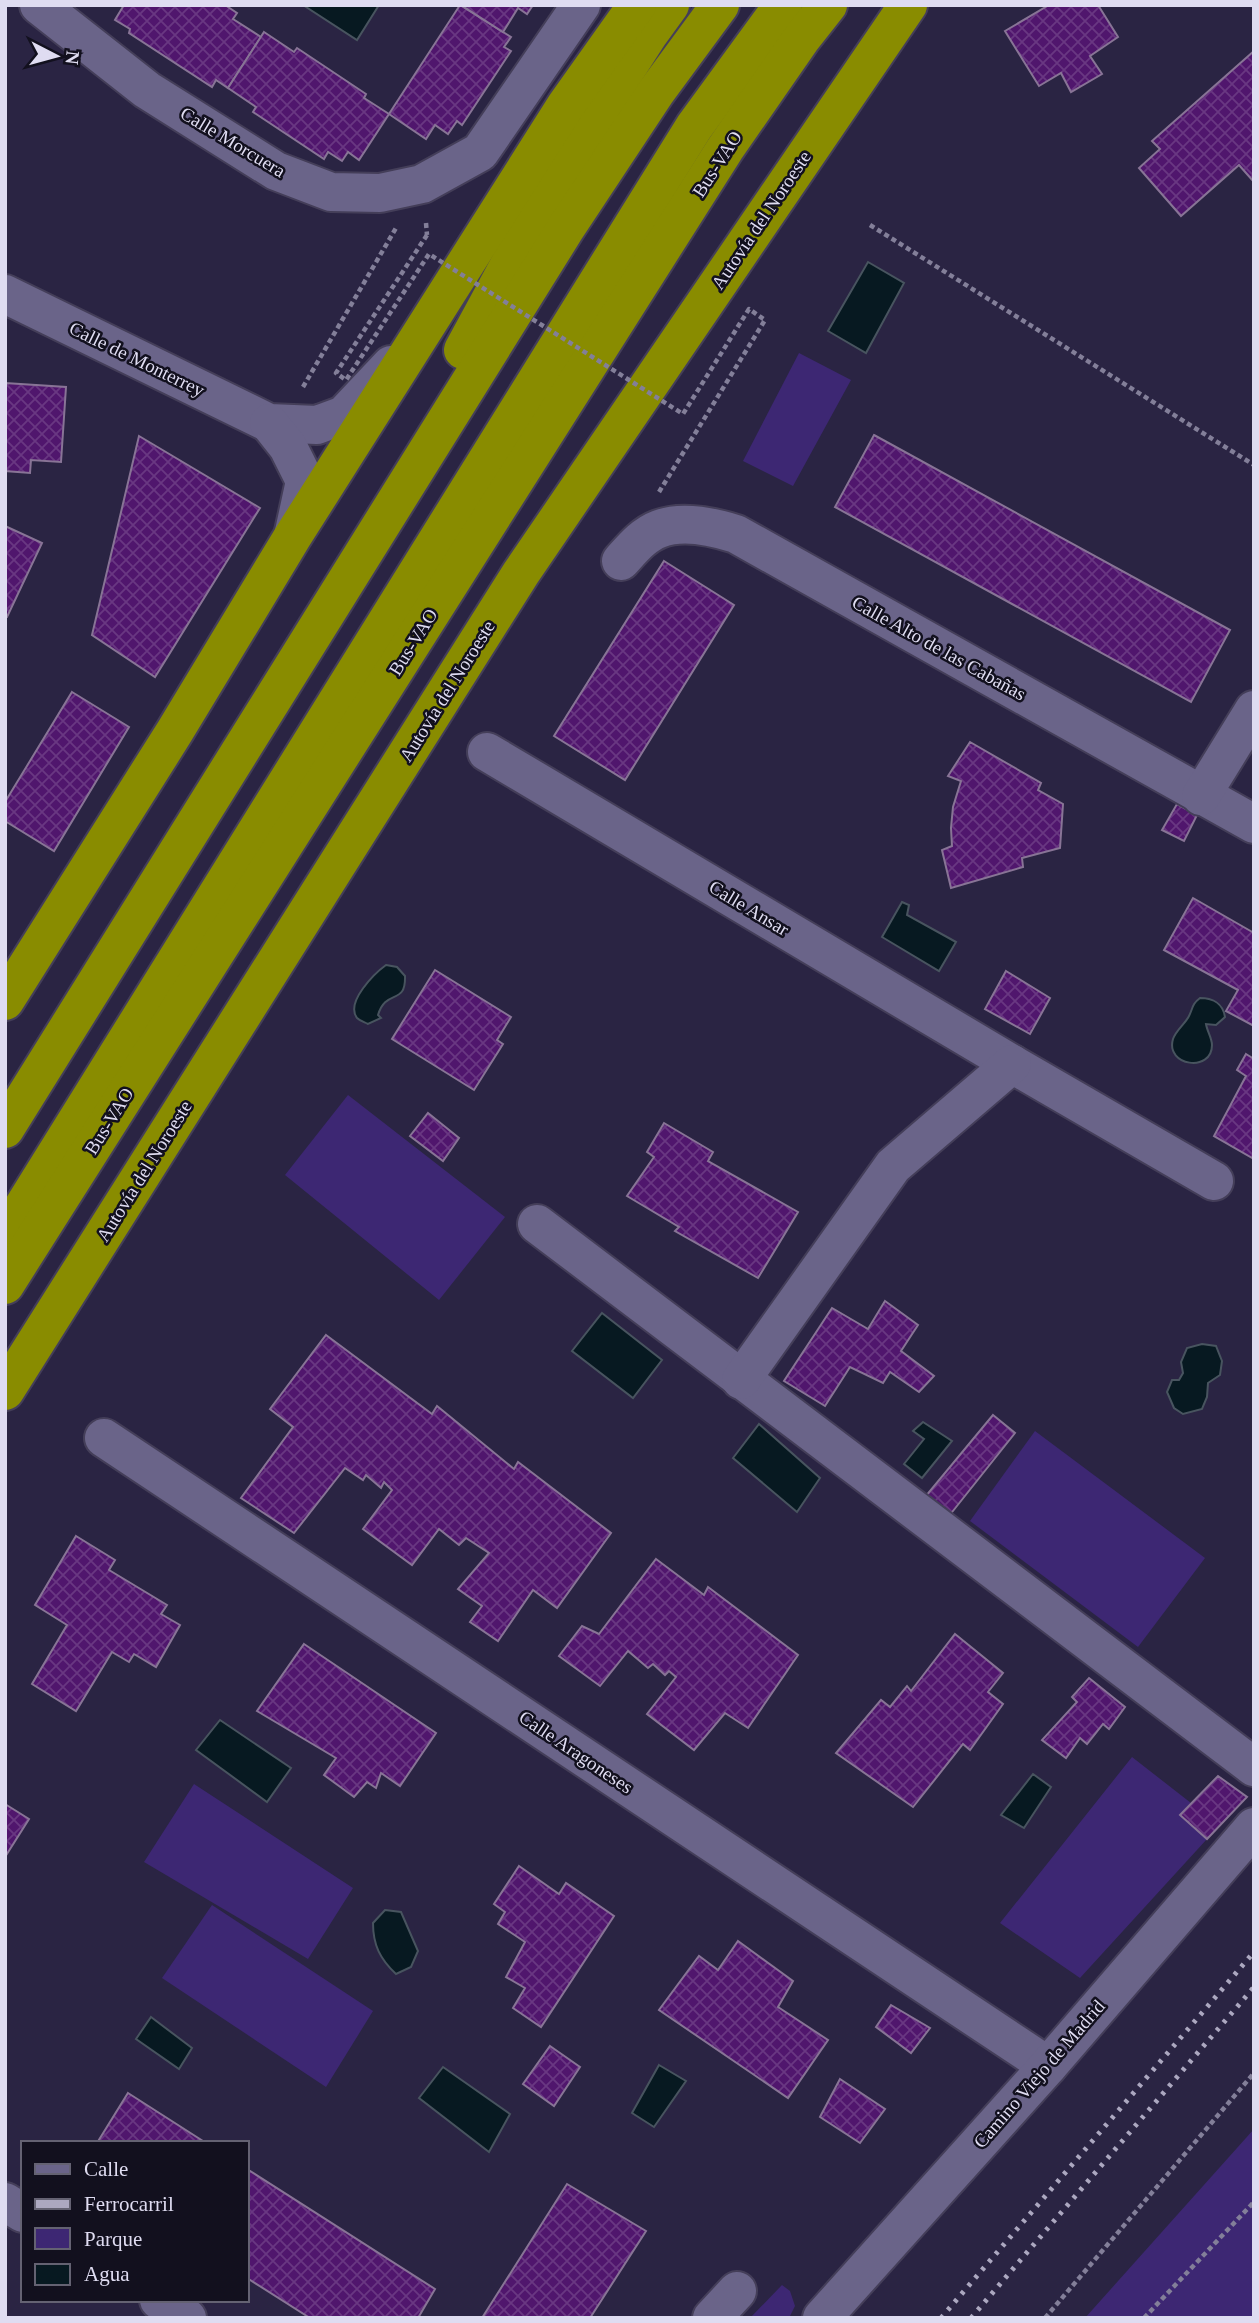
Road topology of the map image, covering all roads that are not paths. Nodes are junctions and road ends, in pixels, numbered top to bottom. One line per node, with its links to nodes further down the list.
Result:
1 (39, 5): 2 (street, Calle Morcuera)
2 (581, 5)
3 (637, 5): 10 (highway)
4 (670, 5): 14 (highway)
5 (720, 5): 14 (highway)
6 (783, 5): 24 (highway)
7 (828, 5): 25 (highway, Bus-VAO)
8 (908, 5): 27 (highway, Autovía del Noroeste)
9 (5, 294): 11 (street, Calle de Monterrey)
10 (425, 331): 11 (street, Calle de Monterrey); 12 (highway)
11 (269, 423): 12 (street, Calle de Monterrey)
12 (293, 536): 19 (highway)
13 (621, 561): 17 (street, Calle Alto de las Cabañas)
14 (290, 673): 21 (highway)
15 (1254, 710): 17 (street)
16 (487, 752): 20 (street, Calle Ansar)
17 (1201, 796): 18 (street, Calle Alto de las Cabañas)
18 (1254, 824)
19 (5, 1001)
20 (1012, 1064): 22 (street, Calle Ansar); 26 (street)
21 (5, 1129)
22 (1214, 1181)
23 (537, 1224): 26 (street)
24 (5, 1236)
25 (5, 1285)
26 (741, 1380): 29 (street)
27 (5, 1391)
28 (104, 1438): 31 (street, Calle Aragoneses)
29 (1254, 1767)
30 (1254, 1827): 31 (street, Camino Viejo de Madrid)
31 (1048, 2066): 36 (street, Camino Viejo de Madrid)
32 (5, 2202): 33 (street)
33 (21, 2212)
34 (162, 2302): 35 (street)
35 (187, 2318)
36 (822, 2318)

